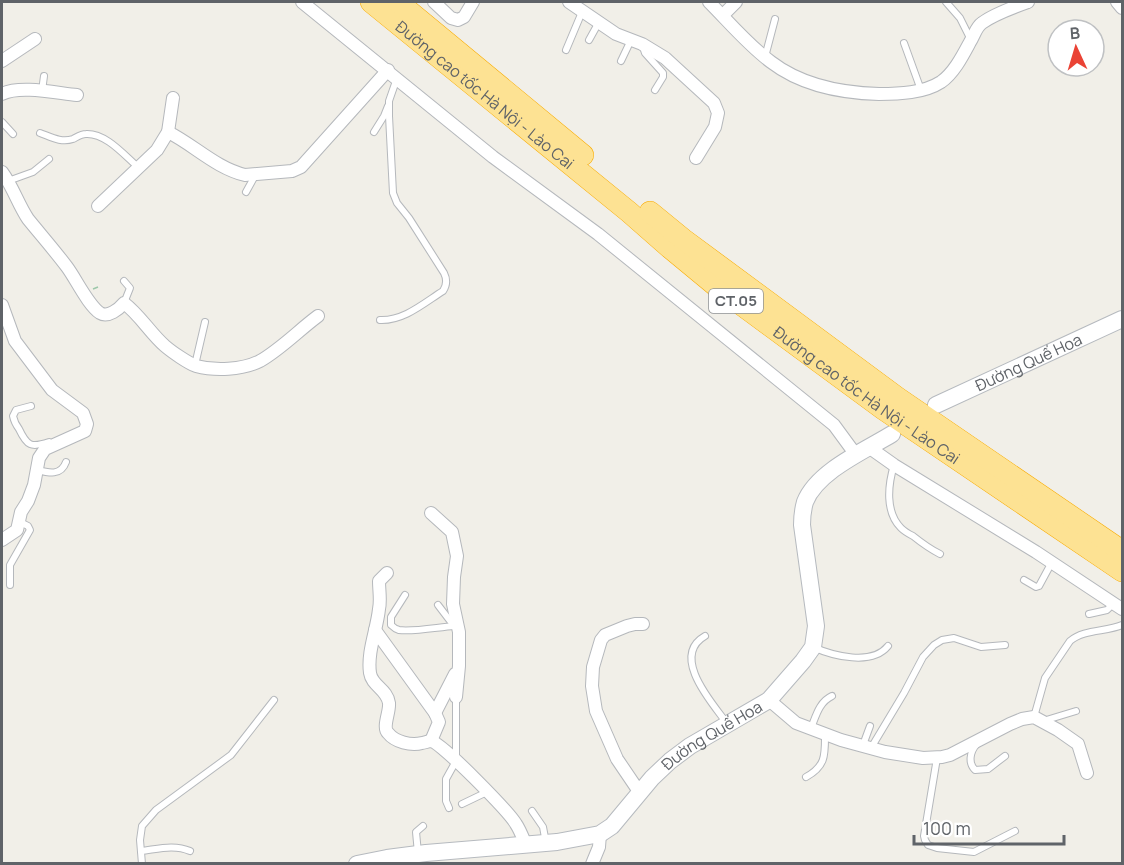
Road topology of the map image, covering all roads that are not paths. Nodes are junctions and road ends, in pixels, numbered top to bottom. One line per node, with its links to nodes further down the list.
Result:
1 (302, 2): 26 (street)
2 (371, 2): 69 (highway, Đường cao tốc Hà Nội - Lào Cai / CT.05)
3 (398, 2): 66 (highway, Đường cao tốc Hà Nội - Lào Cai / CT.05)
4 (434, 2): 5 (street)
5 (473, 2)
6 (569, 2): 13 (street)
7 (709, 2): 14 (street)
8 (735, 2): 14 (street)
9 (946, 2): 19 (lane)
10 (1028, 2): 19 (street)
11 (1117, 2): 12 (street)
12 (1122, 8)
13 (582, 11): 16 (street); 22 (lane)
14 (723, 15): 23 (street)
15 (775, 20): 23 (lane)
16 (599, 22): 18 (lane); 20 (street)
17 (35, 39): 24 (street)
18 (589, 40)
19 (971, 40): 29 (street)
20 (637, 42): 25 (lane); 28 (lane); 40 (street)
21 (904, 43): 29 (lane)
22 (566, 50)
23 (765, 57): 29 (street)
24 (2, 61)
25 (621, 61)
26 (392, 74): 34 (lane); 43 (street); 59 (street)
27 (44, 76): 30 (lane)
28 (654, 90)
29 (921, 90)
30 (42, 92): 31 (street); 32 (street)
31 (2, 94)
32 (77, 95)
33 (173, 98): 36 (street)
34 (389, 101): 37 (lane); 52 (lane)
35 (2, 122): 39 (lane)
36 (168, 132): 42 (street); 43 (street)
37 (374, 132)
38 (40, 133): 42 (lane)
39 (13, 134)
40 (696, 158)
41 (49, 159): 44 (lane)
42 (138, 167): 46 (street)
43 (256, 174): 45 (lane)
44 (5, 176): 48 (street)
45 (246, 192)
46 (98, 206)
47 (124, 281): 48 (lane)
48 (124, 303): 54 (street)
49 (2, 305): 57 (street)
50 (318, 316): 54 (street)
51 (1122, 319): 55 (street, Đường Quế Hoa)
52 (380, 320)
53 (205, 322): 54 (lane)
54 (195, 366)
55 (936, 405)
56 (31, 406): 57 (lane)
57 (87, 424): 62 (street)
58 (892, 434): 59 (street)
59 (863, 451): 61 (street); 84 (street)
60 (66, 462): 62 (lane)
61 (894, 465): 67 (lane); 68 (street)
62 (37, 470): 64 (street)
63 (431, 513): 79 (street)
64 (20, 522): 65 (street); 72 (lane)
65 (2, 540)
66 (1122, 551)
67 (940, 554)
68 (1052, 561): 71 (lane); 75 (street)
69 (1122, 571)
70 (379, 578): 80 (street)
71 (1024, 580)
72 (10, 585)
73 (405, 595): 79 (lane)
74 (438, 605): 79 (lane)
75 (1118, 606): 76 (lane)
76 (1089, 614)
77 (643, 624): 105 (street)
78 (1122, 625): 91 (lane)
79 (456, 629): 85 (street)
80 (375, 630): 90 (street); 97 (street)
81 (705, 636): 92 (lane)
82 (1005, 645): 98 (lane)
83 (888, 646): 84 (lane)
84 (813, 647): 88 (street, Đường Quế Hoa)
85 (448, 691): 90 (street); 101 (lane)
86 (832, 696): 94 (lane)
87 (274, 700): 114 (lane)
88 (769, 700): 92 (street, Đường Quế Hoa); 94 (street)
89 (1076, 711): 91 (lane)
90 (435, 713): 97 (street)
91 (1038, 719): 96 (street); 102 (street)
92 (727, 725): 105 (street, Đường Quế Hoa)
93 (870, 726): 98 (lane)
94 (811, 729): 95 (street)
95 (825, 734): 98 (street); 103 (lane)
96 (980, 740): 99 (lane); 100 (street)
97 (431, 741): 101 (street)
98 (867, 747): 100 (street)
99 (1005, 756)
100 (937, 758): 110 (lane)
101 (456, 761): 104 (street); 107 (lane)
102 (1087, 773)
103 (806, 777)
104 (487, 792): 106 (lane); 113 (street)
105 (640, 793): 111 (street, Đường Quế Hoa)
106 (462, 804)
107 (449, 808)
108 (532, 811): 112 (lane)
109 (423, 825): 116 (lane)
110 (1015, 831)
111 (600, 834): 112 (street); 120 (street)
112 (546, 843): 113 (street)
113 (526, 845): 116 (street)
114 (141, 851): 115 (lane); 118 (lane)
115 (190, 851)
116 (418, 854): 117 (street)
117 (383, 861): 119 (street)
118 (142, 864)
119 (357, 864)
120 (592, 864)

